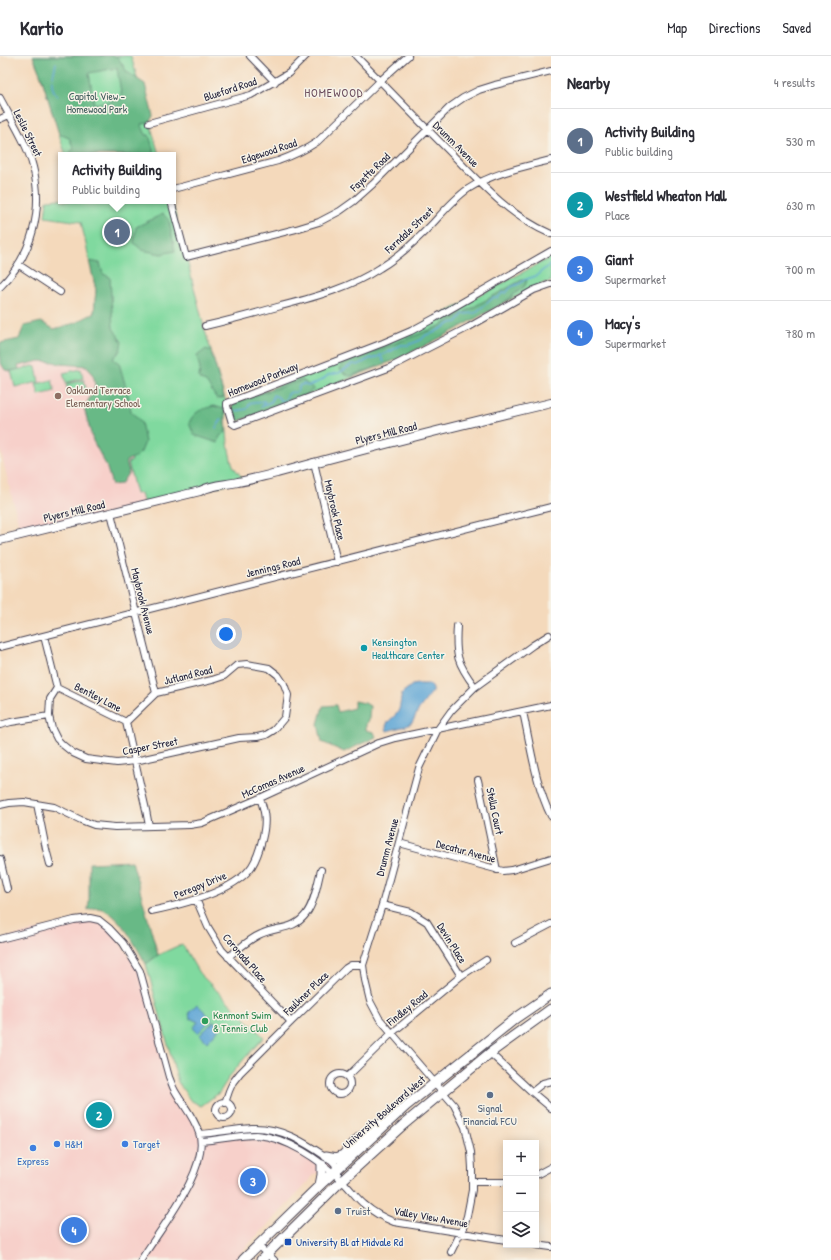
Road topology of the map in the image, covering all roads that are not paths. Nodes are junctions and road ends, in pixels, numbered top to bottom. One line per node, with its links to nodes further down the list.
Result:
1 (250, 56): 7 (street)
2 (306, 56): 7 (street, Blueford Road)
3 (356, 56): 6 (street, Drumm Avenue)
4 (408, 56): 6 (street, Edgewood Road)
5 (551, 71): 12 (street, Fayette Road)
6 (380, 81): 12 (street, Drumm Avenue); 15 (street, Edgewood Road)
7 (275, 82): 11 (street, Blueford Road)
8 (0, 98): 9 (street, Leslie Street)
9 (8, 115): 10 (street); 19 (street, Leslie Street)
10 (0, 119)
11 (149, 123)
12 (427, 129): 14 (street, Drumm Avenue); 16 (street, Fayette Road)
13 (551, 160): 14 (street, Ferndale Street)
14 (480, 183): 17 (street, Drumm Avenue); 23 (street, Ferndale Street)
15 (176, 188)
16 (172, 204)
17 (551, 234)
18 (551, 251): 20 (street, Homewood Parkway)
19 (19, 265): 21 (street, Leslie Street); 22 (street)
20 (551, 284)
21 (0, 287)
22 (60, 292)
23 (205, 326)
24 (551, 403): 25 (street, Plyers Mill Road)
25 (314, 462): 27 (street, Plyers Mill Road); 29 (street, Maybrook Place)
26 (551, 507): 29 (street, Jennings Road)
27 (111, 513): 28 (street, Plyers Mill Road); 30 (street, Maybrook Avenue)
28 (0, 540)
29 (337, 562): 30 (street, Jennings Road)
30 (136, 612): 33 (street, Jennings Road); 37 (street, Maybrook Avenue)
31 (457, 626): 35 (street)
32 (550, 635): 35 (street, Drumm Avenue)
33 (44, 636): 34 (street, Jennings Road); 36 (street, Bentley Lane)
34 (0, 647)
35 (475, 687): 44 (street, Drumm Avenue)
36 (57, 688): 40 (street, Casper Street); 41 (street, Bentley Lane)
37 (156, 693): 41 (street, Jutland Road); 43 (street, Jutland Road)
38 (551, 705): 39 (street, McComas Avenue)
39 (523, 712): 44 (street, McComas Avenue); 50 (street)
40 (49, 716): 42 (street); 45 (street, Casper Street)
41 (126, 722): 45 (street, Bentley Lane)
42 (0, 725)
43 (280, 725): 45 (street, Casper Street)
44 (438, 730): 47 (street, McComas Avenue); 52 (street, Drumm Avenue)
45 (135, 761): 51 (street, Bentley Lane)
46 (478, 780): 57 (street, Stella Court)
47 (260, 798): 51 (street, McComas Avenue); 59 (street, Peregoy Drive)
48 (37, 804): 49 (street, McComas Avenue); 51 (street, McComas Avenue); 55 (street)
49 (0, 805)
50 (551, 816)
51 (149, 826)
52 (399, 843): 57 (street, Decatur Avenue); 60 (street, Drumm Avenue)
53 (551, 858): 57 (street, Decatur Avenue)
54 (0, 859): 58 (street)
55 (50, 864)
56 (321, 870): 65 (street)
57 (497, 870)
58 (7, 889)
59 (196, 899): 61 (street, Peregoy Drive); 65 (street, Coronada Place)
60 (382, 905): 67 (street, Drumm Avenue); 68 (street, Devin Place)
61 (151, 911)
62 (551, 924): 64 (street)
63 (0, 939): 82 (street)
64 (515, 944)
65 (228, 957): 71 (street, Coronada Place)
66 (486, 960): 68 (street, Findley Road)
67 (363, 965): 71 (street, Faulkner Place); 72 (street, Drumm Avenue)
68 (461, 976): 72 (street, Findley Road)
69 (551, 994): 76 (main road, University Boulevard West)
70 (551, 1008): 73 (main road, University Boulevard West)
71 (291, 1022): 79 (street, Faulkner Place)
72 (392, 1033): 74 (street, Findley Road); 76 (street, Drumm Avenue)
73 (490, 1053): 77 (main road, University Boulevard West); 78 (street)
74 (347, 1077)
75 (551, 1081): 78 (street)
76 (436, 1084): 77 (street, Drumm Avenue); 81 (main road, University Boulevard West)
77 (444, 1092): 87 (main road, University Boulevard West); 88 (street, Drumm Avenue)
78 (532, 1092): 80 (street)
79 (225, 1103)
80 (551, 1108)
81 (391, 1120): 83 (main road); 85 (main road, University Boulevard West)
82 (200, 1138): 83 (street); 83 (street); 98 (street)
83 (324, 1161): 85 (street); 85 (street); 90 (main road)
84 (551, 1167): 86 (street)
85 (334, 1172): 87 (street, Valley View Avenue); 90 (main road, University Boulevard West)
86 (539, 1173)
87 (342, 1181): 91 (street, Valley View Avenue); 97 (main road, University Boulevard West)
88 (472, 1182): 89 (street); 91 (street, Drumm Avenue)
89 (503, 1182)
90 (320, 1185): 93 (main road, University Boulevard West)
91 (460, 1233): 92 (street, Valley View Avenue); 96 (street, Drumm Avenue)
92 (503, 1240)
93 (257, 1245): 97 (street); 99 (main road, University Boulevard West)
94 (539, 1245): 95 (street)
95 (551, 1247)
96 (451, 1252)
97 (267, 1258)
98 (141, 1260)
99 (243, 1260)

